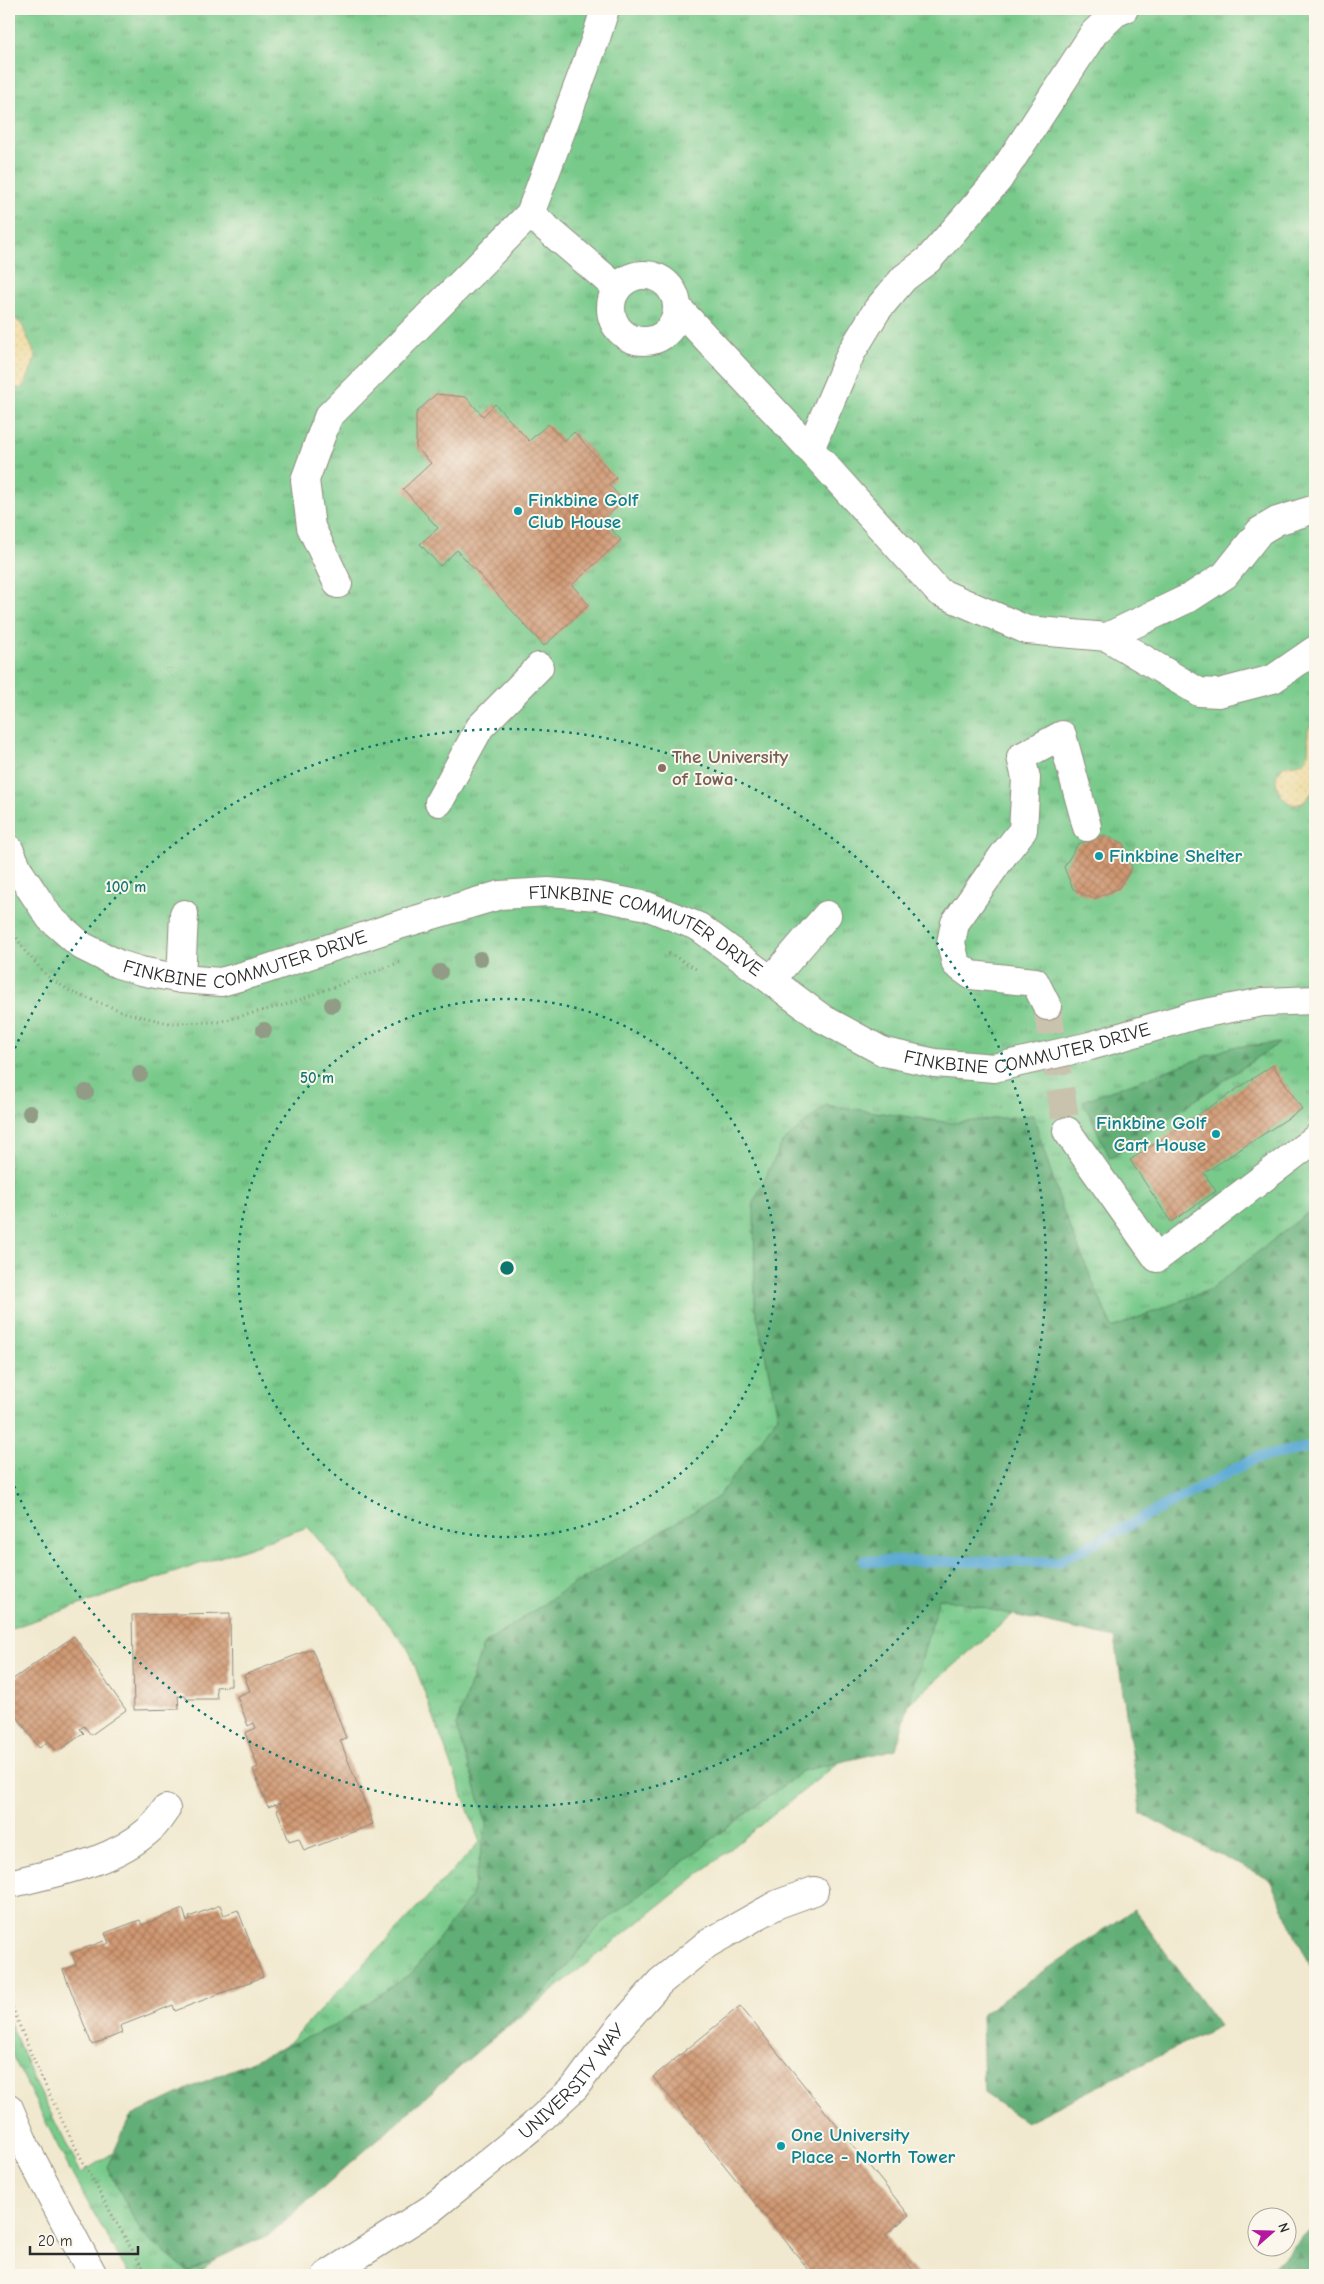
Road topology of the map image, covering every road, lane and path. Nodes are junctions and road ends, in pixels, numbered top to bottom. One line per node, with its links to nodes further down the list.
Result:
1 (605, 9): 3 (street)
2 (1124, 9): 6 (street)
3 (530, 214): 4 (street); 8 (street)
4 (617, 288): 5 (street); 5 (street)
5 (678, 308): 6 (street)
6 (810, 449): 9 (street)
7 (1315, 509): 9 (street)
8 (338, 584)
9 (1107, 637): 10 (street)
10 (1315, 650)
11 (539, 667): 12 (street)
12 (439, 802)
13 (1087, 827): 24 (street)
14 (9, 849): 21 (street, FINKBINE COMMUTER DRIVE)
15 (184, 914): 21 (street)
16 (827, 915): 22 (street)
17 (9, 925): 19 (path)
18 (666, 951): 20 (path)
19 (406, 960)
20 (706, 975)
21 (181, 979): 22 (street, FINKBINE COMMUTER DRIVE)
22 (771, 980): 23 (street, FINKBINE COMMUTER DRIVE)
23 (1315, 1000)
24 (1047, 1006)
25 (1067, 1132): 26 (street)
26 (1315, 1140)
27 (166, 1809): 28 (street)
28 (9, 1884)
29 (814, 1891): 34 (street, UNIVERSITY WAY)
30 (9, 1998): 33 (path)
31 (9, 2108): 32 (street)
32 (93, 2275)
33 (147, 2275)
34 (327, 2275)

